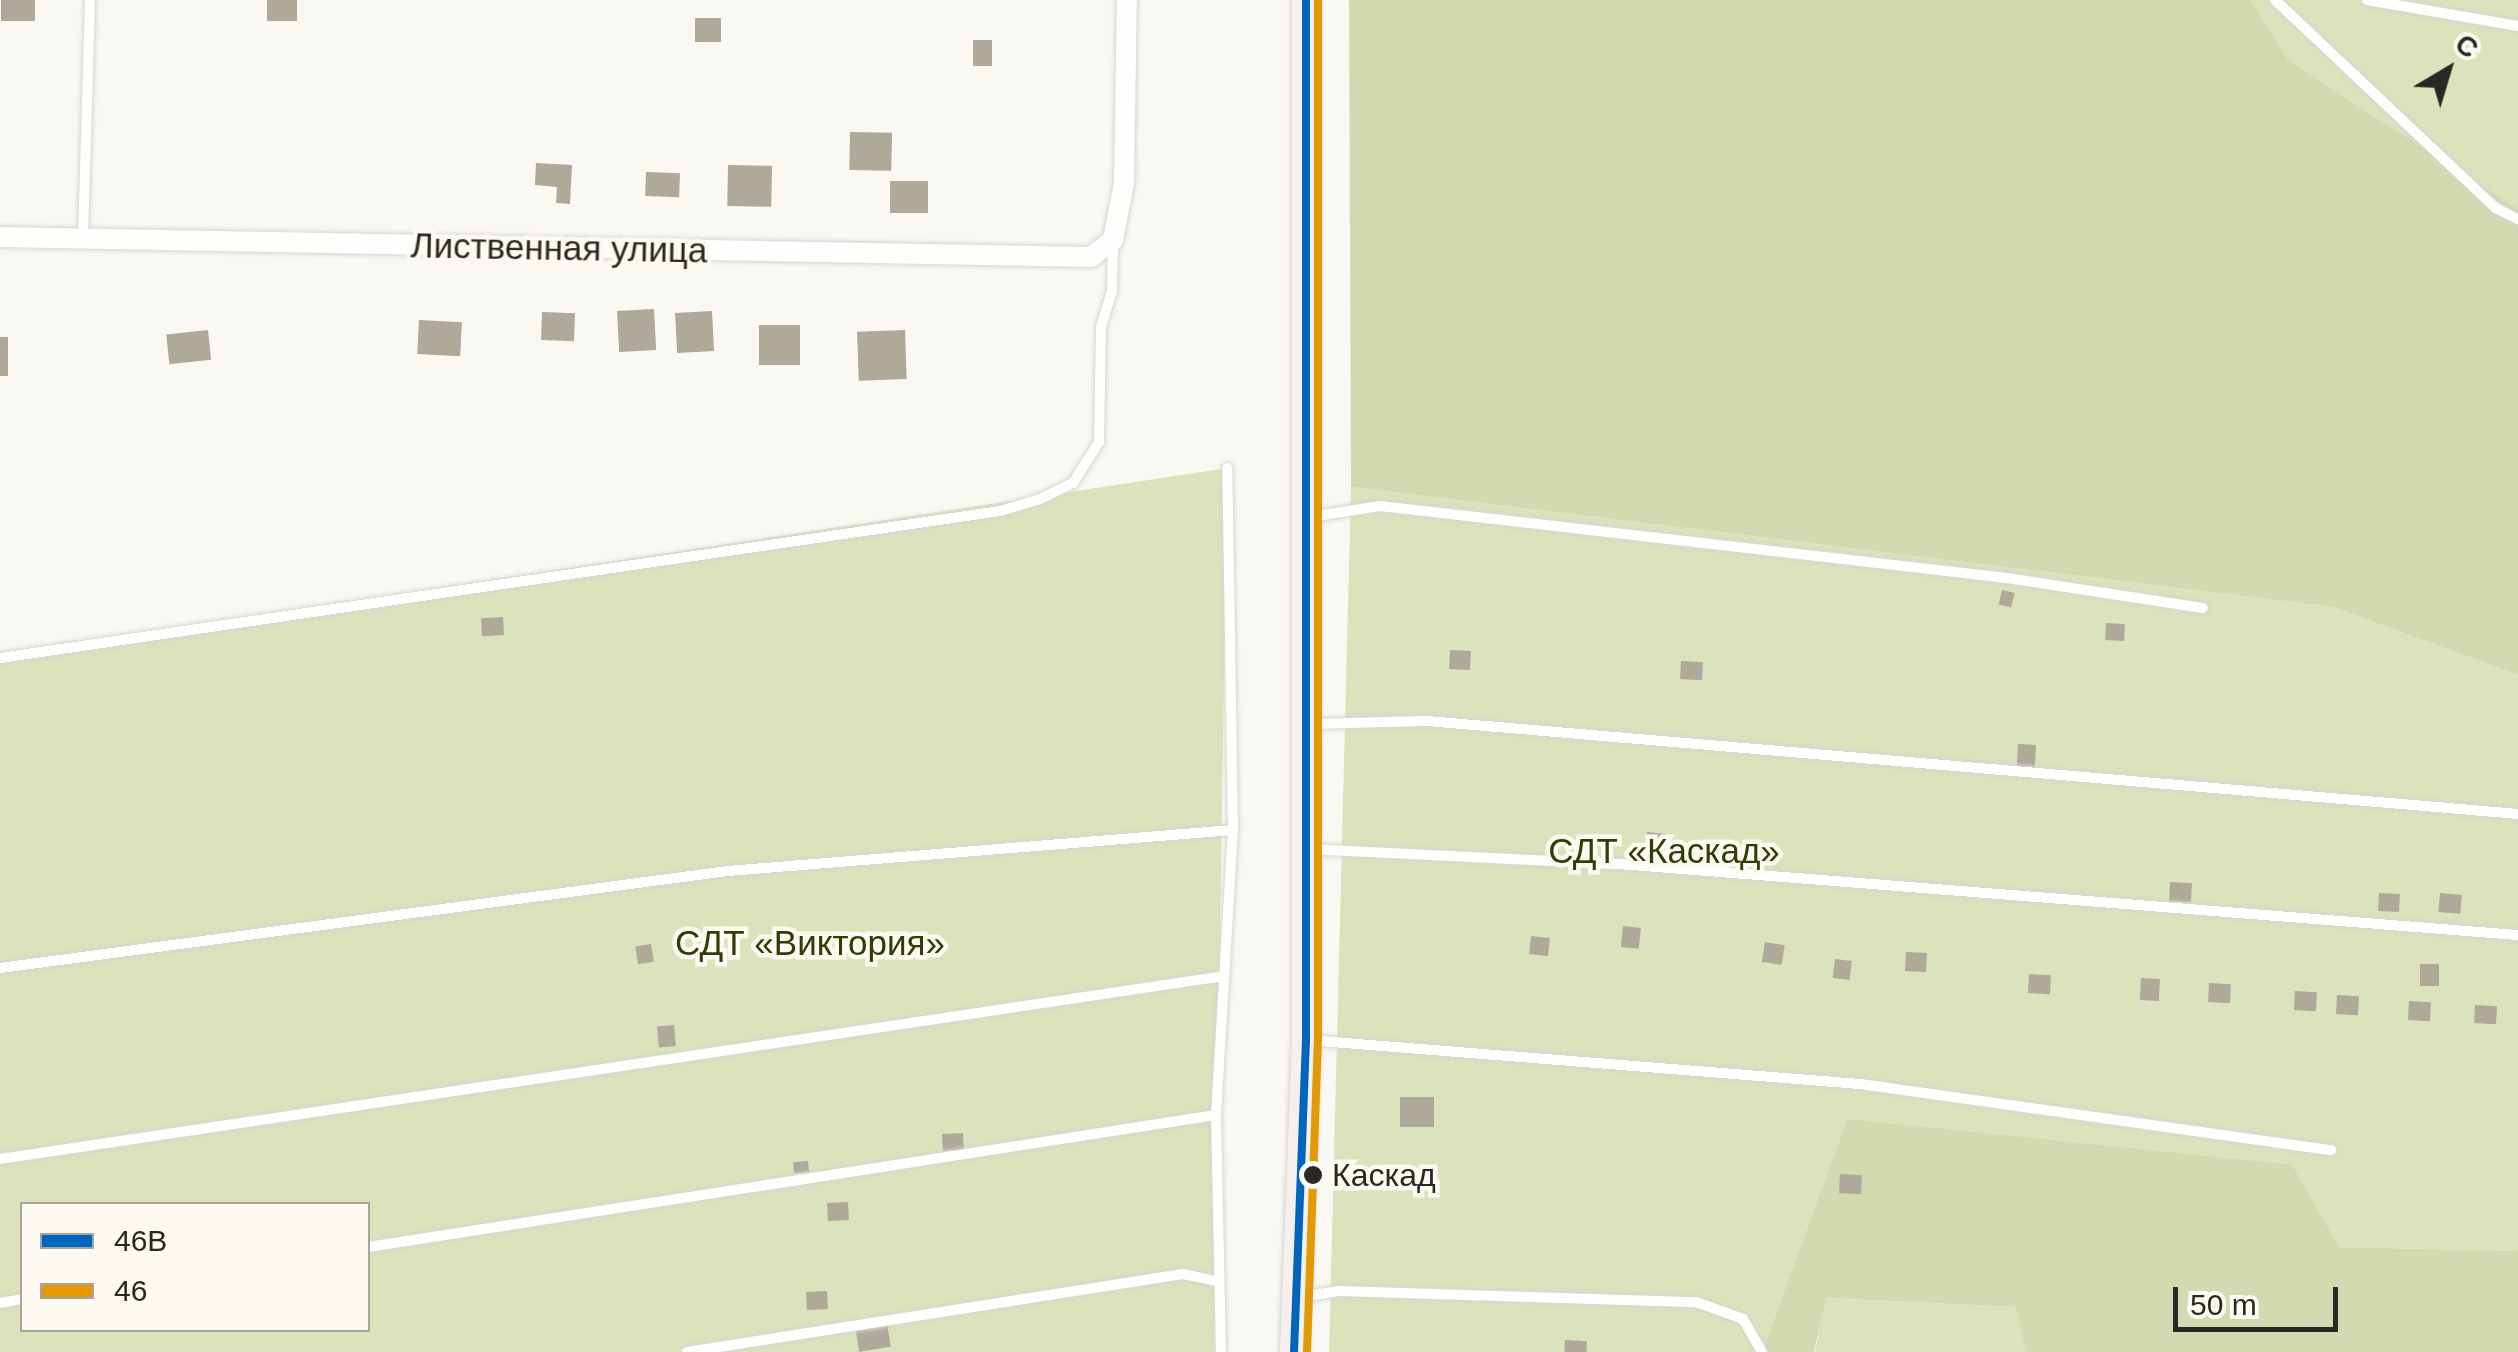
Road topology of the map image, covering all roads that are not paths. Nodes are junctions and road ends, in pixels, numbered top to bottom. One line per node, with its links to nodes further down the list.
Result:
1 (90, 0): 9 (lane)
2 (1127, 0): 10 (street)
3 (1306, 0): 12 (street)
4 (2275, 0): 7 (lane)
5 (2367, 0): 6 (lane)
6 (2518, 26)
7 (2518, 218)
8 (0, 237): 9 (street, Лиственная улица)
9 (83, 238): 10 (street, Лиственная улица)
10 (1113, 240): 14 (lane)
11 (1227, 468): 17 (lane)
12 (1310, 518): 13 (lane); 15 (street)
13 (2203, 608)
14 (0, 658)
15 (1308, 724): 16 (lane); 18 (street)
16 (2518, 814)
17 (1233, 830): 20 (lane); 23 (lane)
18 (1304, 849): 19 (lane); 22 (street)
19 (2518, 934)
20 (0, 968)
21 (1218, 977): 25 (lane)
22 (1306, 1040): 24 (lane); 28 (street)
23 (1216, 1115): 26 (lane); 27 (lane)
24 (2331, 1150)
25 (0, 1159)
26 (370, 1247)
27 (1215, 1281): 29 (lane); 30 (lane)
28 (1295, 1298): 31 (street); 32 (lane)
29 (687, 1352)
30 (1221, 1352)
31 (1294, 1352)
32 (1762, 1352)

